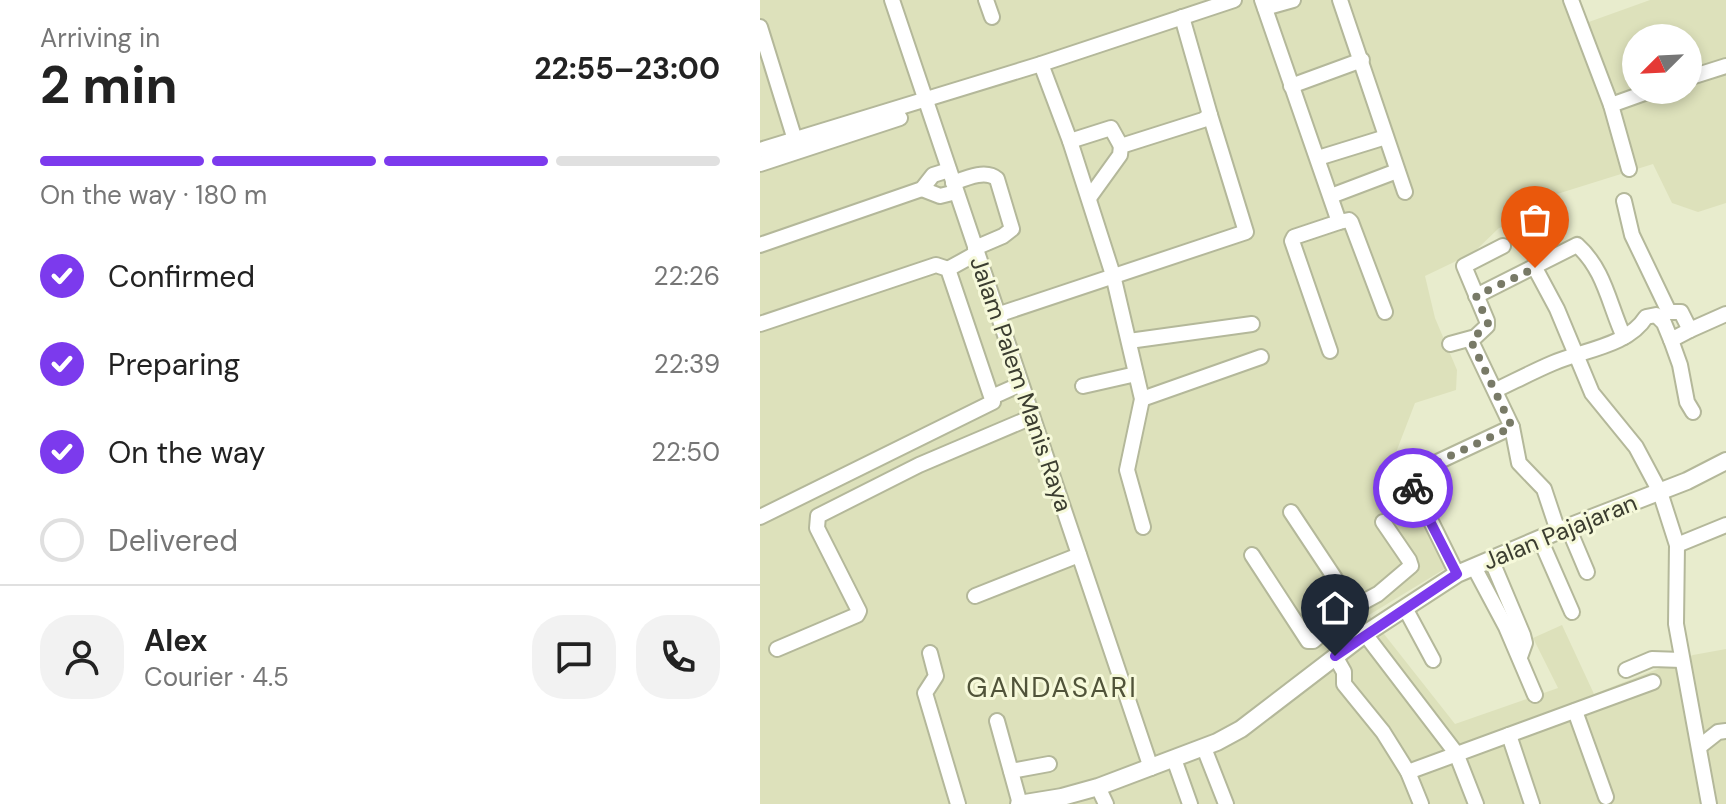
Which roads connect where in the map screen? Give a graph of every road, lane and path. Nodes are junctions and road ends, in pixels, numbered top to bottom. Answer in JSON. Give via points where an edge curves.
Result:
{"nodes":[{"id":1,"x":892,"y":0,"type":"edge"},
{"id":2,"x":986,"y":0,"type":"edge"},
{"id":3,"x":1234,"y":0,"type":"edge"},
{"id":4,"x":1293,"y":0,"type":"edge"},
{"id":5,"x":1340,"y":0,"type":"edge"},
{"id":6,"x":1571,"y":0,"type":"edge"},
{"id":7,"x":1263,"y":4,"type":"edge"},
{"id":8,"x":1196,"y":6,"type":"edge"},
{"id":9,"x":992,"y":17,"type":"dead end"},
{"id":10,"x":1182,"y":17,"type":"junction"},
{"id":11,"x":760,"y":27,"type":"edge"},
{"id":12,"x":1362,"y":60,"type":"junction"},
{"id":13,"x":1041,"y":64,"type":"junction"},
{"id":14,"x":1726,"y":66,"type":"edge"},
{"id":15,"x":1702,"y":74,"type":"edge"},
{"id":16,"x":1291,"y":86,"type":"junction"},
{"id":17,"x":1622,"y":101,"type":"edge"},
{"id":18,"x":927,"y":104,"type":"junction"},
{"id":19,"x":1611,"y":105,"type":"junction"},
{"id":20,"x":1210,"y":115,"type":"junction"},
{"id":21,"x":1386,"y":137,"type":"junction"},
{"id":22,"x":795,"y":140,"type":"junction"},
{"id":23,"x":1070,"y":141,"type":"junction"},
{"id":24,"x":1121,"y":146,"type":"junction"},
{"id":25,"x":760,"y":150,"type":"edge"},
{"id":26,"x":1318,"y":158,"type":"junction"},
{"id":27,"x":760,"y":164,"type":"edge"},
{"id":28,"x":1629,"y":169,"type":"dead end"},
{"id":29,"x":1397,"y":171,"type":"junction"},
{"id":30,"x":953,"y":181,"type":"junction"},
{"id":31,"x":922,"y":189,"type":"junction"},
{"id":32,"x":1405,"y":192,"type":"dead end"},
{"id":33,"x":1331,"y":196,"type":"junction"},
{"id":34,"x":1089,"y":198,"type":"junction"},
{"id":35,"x":1624,"y":201,"type":"dead end"},
{"id":36,"x":1339,"y":222,"type":"junction"},
{"id":37,"x":760,"y":245,"type":"edge"},
{"id":38,"x":1503,"y":246,"type":"dead end"},
{"id":39,"x":976,"y":251,"type":"junction"},
{"id":40,"x":1535,"y":268,"type":"junction"},
{"id":41,"x":948,"y":269,"type":"junction"},
{"id":42,"x":1113,"y":275,"type":"junction"},
{"id":43,"x":1476,"y":296,"type":"junction"},
{"id":44,"x":1385,"y":312,"type":"dead end"},
{"id":45,"x":1726,"y":314,"type":"edge"},
{"id":46,"x":997,"y":315,"type":"junction"},
{"id":47,"x":760,"y":324,"type":"edge"},
{"id":48,"x":1252,"y":324,"type":"dead end"},
{"id":49,"x":1690,"y":330,"type":"junction"},
{"id":50,"x":1624,"y":337,"type":"junction"},
{"id":51,"x":1472,"y":338,"type":"junction"},
{"id":52,"x":1671,"y":340,"type":"junction"},
{"id":53,"x":1129,"y":341,"type":"junction"},
{"id":54,"x":1450,"y":344,"type":"dead end"},
{"id":55,"x":1330,"y":351,"type":"dead end"},
{"id":56,"x":1575,"y":355,"type":"junction"},
{"id":57,"x":1261,"y":357,"type":"dead end"},
{"id":58,"x":1136,"y":374,"type":"junction"},
{"id":59,"x":1021,"y":384,"type":"junction"},
{"id":60,"x":1083,"y":386,"type":"dead end"},
{"id":61,"x":1496,"y":390,"type":"junction"},
{"id":62,"x":992,"y":397,"type":"junction"},
{"id":63,"x":1142,"y":399,"type":"junction"},
{"id":64,"x":1693,"y":412,"type":"dead end"},
{"id":65,"x":1032,"y":417,"type":"junction"},
{"id":66,"x":1512,"y":427,"type":"junction"},
{"id":67,"x":1726,"y":461,"type":"edge"},
{"id":68,"x":1660,"y":492,"type":"junction"},
{"id":69,"x":1291,"y":512,"type":"dead end"},
{"id":70,"x":760,"y":517,"type":"edge"},
{"id":71,"x":1383,"y":522,"type":"dead end"},
{"id":72,"x":1726,"y":525,"type":"edge"},
{"id":73,"x":1143,"y":527,"type":"dead end"},
{"id":74,"x":1563,"y":529,"type":"junction"},
{"id":75,"x":1540,"y":539,"type":"junction"},
{"id":76,"x":1677,"y":545,"type":"junction"},
{"id":77,"x":1079,"y":555,"type":"junction"},
{"id":78,"x":1252,"y":555,"type":"dead end"},
{"id":79,"x":1491,"y":559,"type":"junction"},
{"id":80,"x":1474,"y":567,"type":"junction"},
{"id":81,"x":1587,"y":572,"type":"dead end"},
{"id":82,"x":1457,"y":574,"type":"junction"},
{"id":83,"x":1378,"y":594,"type":"junction"},
{"id":84,"x":975,"y":596,"type":"dead end"},
{"id":85,"x":1354,"y":607,"type":"junction"},
{"id":86,"x":1400,"y":612,"type":"junction"},
{"id":87,"x":1572,"y":612,"type":"dead end"},
{"id":88,"x":1334,"y":624,"type":"junction"},
{"id":89,"x":1365,"y":634,"type":"junction"},
{"id":90,"x":1350,"y":645,"type":"junction"},
{"id":91,"x":777,"y":649,"type":"dead end"},
{"id":92,"x":930,"y":653,"type":"dead end"},
{"id":93,"x":1335,"y":656,"type":"junction"},
{"id":94,"x":1520,"y":657,"type":"junction"},
{"id":95,"x":1433,"y":660,"type":"dead end"},
{"id":96,"x":1682,"y":660,"type":"junction"},
{"id":97,"x":1626,"y":670,"type":"dead end"},
{"id":98,"x":1653,"y":682,"type":"dead end"},
{"id":99,"x":1535,"y":695,"type":"dead end"},
{"id":100,"x":1575,"y":711,"type":"junction"},
{"id":101,"x":997,"y":721,"type":"dead end"},
{"id":102,"x":1726,"y":731,"type":"edge"},
{"id":103,"x":1509,"y":735,"type":"junction"},
{"id":104,"x":1699,"y":747,"type":"junction"},
{"id":105,"x":1204,"y":748,"type":"junction"},
{"id":106,"x":1456,"y":753,"type":"junction"},
{"id":107,"x":1174,"y":759,"type":"junction"},
{"id":108,"x":1049,"y":764,"type":"dead end"},
{"id":109,"x":1151,"y":768,"type":"junction"},
{"id":110,"x":1011,"y":771,"type":"junction"},
{"id":111,"x":1408,"y":772,"type":"junction"},
{"id":112,"x":1098,"y":787,"type":"junction"},
{"id":113,"x":1606,"y":797,"type":"dead end"},
{"id":114,"x":1045,"y":802,"type":"edge"},
{"id":115,"x":958,"y":804,"type":"edge"},
{"id":116,"x":1019,"y":804,"type":"edge"},
{"id":117,"x":1106,"y":804,"type":"edge"},
{"id":118,"x":1190,"y":804,"type":"edge"},
{"id":119,"x":1226,"y":804,"type":"edge"},
{"id":120,"x":1421,"y":804,"type":"edge"},
{"id":121,"x":1476,"y":804,"type":"edge"},
{"id":122,"x":1532,"y":804,"type":"edge"},
{"id":123,"x":1709,"y":804,"type":"edge"}],
"edges":[{"from":1,"to":18,"type":"street","name":"Jalam Palem Manis Raya"},
{"from":2,"to":9,"type":"street"},
{"from":3,"to":8,"type":"street"},
{"from":4,"to":7,"type":"street"},
{"from":5,"to":12,"type":"street"},
{"from":6,"to":19,"type":"street"},
{"from":7,"to":16,"type":"street"},
{"from":8,"to":10,"type":"street"},
{"from":10,"to":13,"type":"street"},
{"from":10,"to":20,"type":"street"},
{"from":11,"to":22,"type":"street"},
{"from":12,"to":16,"type":"street"},
{"from":12,"to":21,"type":"street"},
{"from":13,"to":18,"type":"street"},
{"from":13,"to":23,"type":"street"},
{"from":14,"to":15,"type":"street"},
{"from":16,"to":26,"type":"street"},
{"from":17,"to":19,"type":"street"},
{"from":18,"to":22,"type":"street"},
{"from":18,"to":27,"type":"street"},
{"from":18,"to":30,"type":"street","name":"Jalam Palem Manis Raya"},
{"from":19,"to":28,"type":"street"},
{"from":20,"to":24,"type":"street"},
{"from":20,"to":42,"type":"street","via":[[1246,232]]},
{"from":21,"to":26,"type":"street"},
{"from":21,"to":29,"type":"street"},
{"from":22,"to":25,"type":"street"},
{"from":23,"to":24,"type":"street","via":[[1111,128]]},
{"from":23,"to":34,"type":"street"},
{"from":24,"to":34,"type":"street"},
{"from":26,"to":33,"type":"street"},
{"from":29,"to":32,"type":"street"},
{"from":29,"to":33,"type":"street"},
{"from":30,"to":31,"type":"street","via":[[933,175]]},
{"from":30,"to":31,"type":"street","via":[[940,196]]},
{"from":30,"to":39,"type":"street","name":"Jalam Palem Manis Raya"},
{"from":30,"to":39,"type":"street","via":[[992,175],[1013,225],[1010,232]]},
{"from":31,"to":37,"type":"street"},
{"from":33,"to":36,"type":"street"},
{"from":34,"to":42,"type":"street"},
{"from":35,"to":49,"type":"street","via":[[1632,235],[1669,312],[1681,312]]},
{"from":36,"to":44,"type":"street","via":[[1351,222]]},
{"from":36,"to":55,"type":"street","via":[[1292,241]]},
{"from":38,"to":43,"type":"street","via":[[1464,265]]},
{"from":39,"to":41,"type":"street"},
{"from":39,"to":46,"type":"street","name":"Jalam Palem Manis Raya"},
{"from":40,"to":43,"type":"street"},
{"from":40,"to":50,"type":"street","via":[[1579,246],[1607,289]]},
{"from":40,"to":56,"type":"street"},
{"from":41,"to":47,"type":"street","via":[[936,265]]},
{"from":41,"to":62,"type":"street"},
{"from":42,"to":46,"type":"street"},
{"from":42,"to":53,"type":"street"},
{"from":43,"to":51,"type":"street","via":[[1488,323]]},
{"from":45,"to":49,"type":"street"},
{"from":46,"to":59,"type":"street","name":"Jalam Palem Manis Raya"},
{"from":48,"to":53,"type":"street"},
{"from":49,"to":52,"type":"street"},
{"from":50,"to":52,"type":"street","via":[[1646,317],[1656,315]]},
{"from":50,"to":56,"type":"street"},
{"from":51,"to":54,"type":"street"},
{"from":51,"to":61,"type":"street"},
{"from":52,"to":64,"type":"street"},
{"from":53,"to":58,"type":"street"},
{"from":56,"to":61,"type":"street"},
{"from":56,"to":68,"type":"street","via":[[1592,393],[1627,434]]},
{"from":57,"to":63,"type":"street"},
{"from":58,"to":60,"type":"street"},
{"from":58,"to":63,"type":"street"},
{"from":59,"to":62,"type":"street"},
{"from":59,"to":65,"type":"street","name":"Jalam Palem Manis Raya"},
{"from":61,"to":66,"type":"street"},
{"from":62,"to":70,"type":"street","via":[[989,405]]},
{"from":63,"to":73,"type":"street","via":[[1127,470]]},
{"from":65,"to":77,"type":"street","name":"Jalam Palem Manis Raya"},
{"from":65,"to":91,"type":"street","via":[[818,516],[817,528],[859,611]]},
{"from":66,"to":74,"type":"street","via":[[1519,463],[1544,489]]},
{"from":66,"to":82,"type":"street","via":[[1410,479]]},
{"from":67,"to":68,"type":"main road","name":"Jalan Pajajaran"},
{"from":68,"to":74,"type":"main road","name":"Jalan Pajajaran"},
{"from":68,"to":76,"type":"street"},
{"from":69,"to":85,"type":"street"},
{"from":71,"to":83,"type":"street","via":[[1411,566]]},
{"from":72,"to":76,"type":"street"},
{"from":74,"to":75,"type":"main road","name":"Jalan Pajajaran"},
{"from":74,"to":81,"type":"street"},
{"from":75,"to":79,"type":"main road","name":"Jalan Pajajaran"},
{"from":75,"to":87,"type":"street"},
{"from":76,"to":96,"type":"street","via":[[1676,624]]},
{"from":77,"to":84,"type":"street"},
{"from":77,"to":109,"type":"street","name":"Jalam Palem Manis Raya"},
{"from":78,"to":88,"type":"street","via":[[1308,641]]},
{"from":79,"to":80,"type":"main road","name":"Jalan Pajajaran"},
{"from":79,"to":94,"type":"street","via":[[1523,635]]},
{"from":80,"to":82,"type":"main road","name":"Jalan Pajajaran"},
{"from":80,"to":94,"type":"street"},
{"from":82,"to":86,"type":"main road","name":"Jalan Pajajaran"},
{"from":83,"to":85,"type":"street"},
{"from":83,"to":86,"type":"street"},
{"from":85,"to":88,"type":"street"},
{"from":86,"to":89,"type":"main road","name":"Jalan Pajajaran"},
{"from":86,"to":95,"type":"street"},
{"from":88,"to":90,"type":"street"},
{"from":89,"to":90,"type":"main road","name":"Jalan Pajajaran"},
{"from":89,"to":106,"type":"street"},
{"from":90,"to":93,"type":"main road","name":"Jalan Pajajaran"},
{"from":92,"to":115,"type":"street","via":[[936,676],[925,693]]},
{"from":93,"to":105,"type":"main road","name":"Jalan Pajajaran","via":[[1241,729]]},
{"from":93,"to":111,"type":"street","via":[[1347,688],[1371,714]]},
{"from":94,"to":99,"type":"street"},
{"from":96,"to":97,"type":"street","via":[[1652,659]]},
{"from":96,"to":104,"type":"street"},
{"from":98,"to":100,"type":"street"},
{"from":100,"to":103,"type":"street"},
{"from":100,"to":113,"type":"street"},
{"from":101,"to":110,"type":"street"},
{"from":102,"to":104,"type":"street"},
{"from":103,"to":106,"type":"street"},
{"from":103,"to":122,"type":"street"},
{"from":104,"to":123,"type":"street"},
{"from":105,"to":107,"type":"main road","name":"Jalan Pajajaran"},
{"from":105,"to":119,"type":"street"},
{"from":106,"to":111,"type":"street"},
{"from":106,"to":121,"type":"street"},
{"from":107,"to":109,"type":"main road","name":"Jalan Pajajaran"},
{"from":107,"to":118,"type":"street"},
{"from":108,"to":110,"type":"street"},
{"from":109,"to":112,"type":"main road","name":"Jalan Pajajaran"},
{"from":110,"to":116,"type":"street"},
{"from":111,"to":120,"type":"street"},
{"from":112,"to":114,"type":"main road","name":"Jalan Pajajaran"},
{"from":112,"to":117,"type":"street"},
{"from":114,"to":116,"type":"main road","name":"Jalan Pajajaran"}]}
